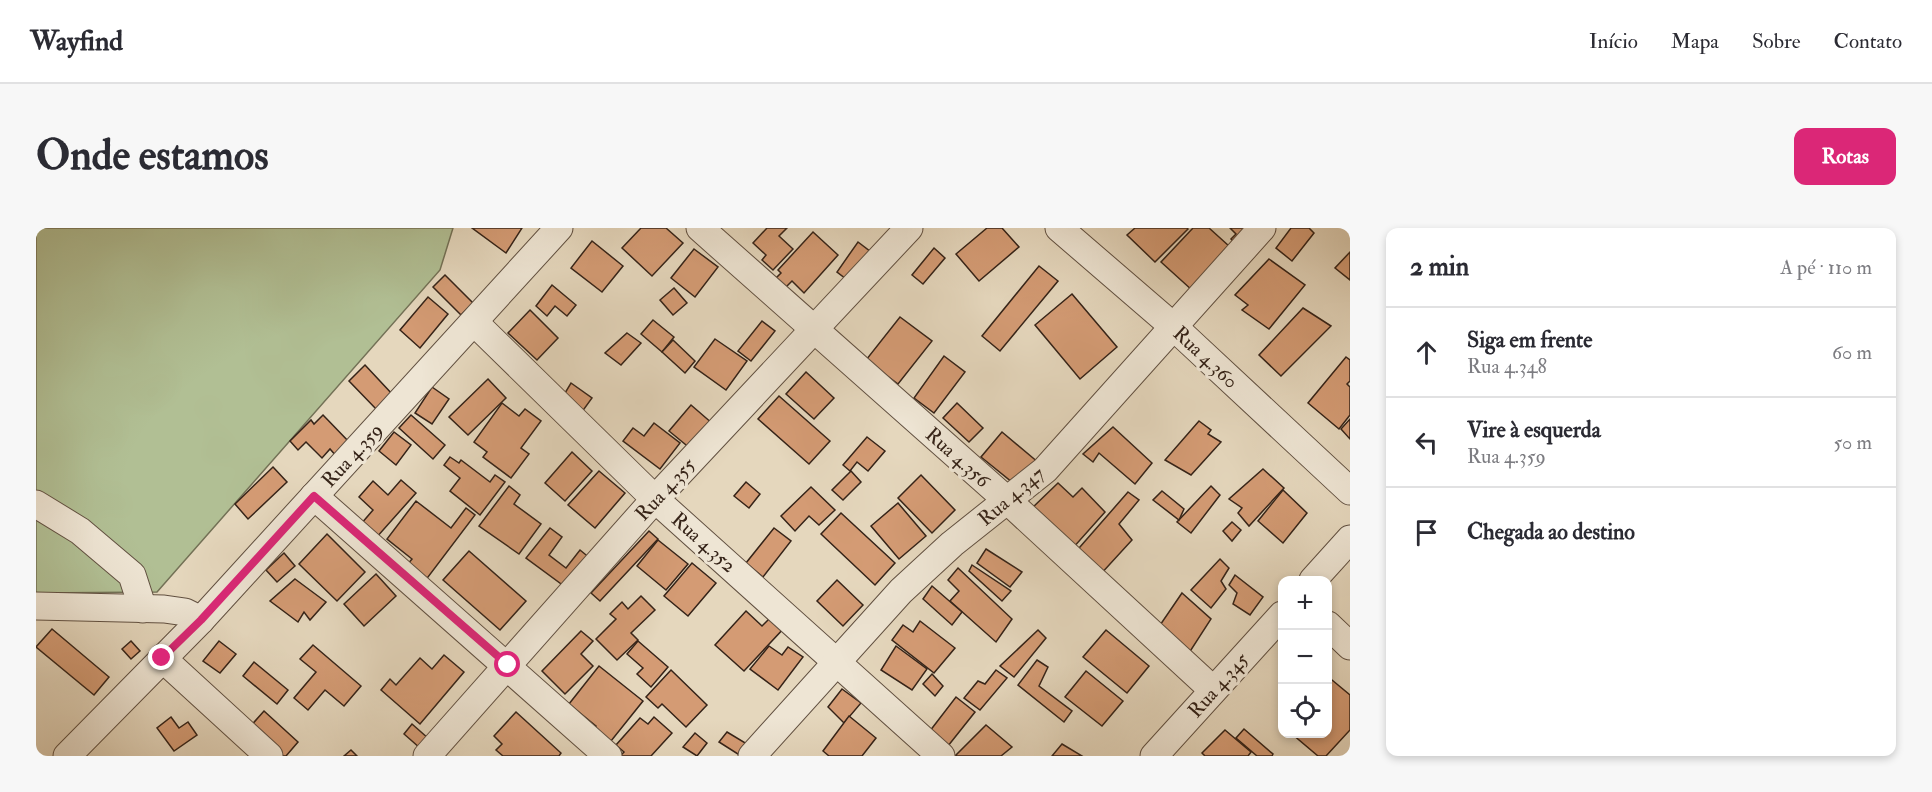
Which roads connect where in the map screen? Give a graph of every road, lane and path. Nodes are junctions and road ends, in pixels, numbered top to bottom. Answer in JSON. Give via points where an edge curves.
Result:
{"nodes":[{"id":1,"x":559,"y":228,"type":"edge"},
{"id":2,"x":700,"y":228,"type":"edge"},
{"id":3,"x":909,"y":228,"type":"edge"},
{"id":4,"x":1059,"y":228,"type":"edge"},
{"id":5,"x":1262,"y":228,"type":"edge"},
{"id":6,"x":474,"y":322,"type":"junction"},
{"id":7,"x":1175,"y":328,"type":"junction"},
{"id":8,"x":814,"y":329,"type":"junction"},
{"id":9,"x":1350,"y":491,"type":"edge"},
{"id":10,"x":314,"y":496,"type":"junction"},
{"id":11,"x":655,"y":499,"type":"junction"},
{"id":12,"x":1008,"y":501,"type":"junction"},
{"id":13,"x":36,"y":504,"type":"edge"},
{"id":14,"x":1350,"y":539,"type":"edge"},
{"id":15,"x":1317,"y":576,"type":"edge"},
{"id":16,"x":36,"y":606,"type":"edge"},
{"id":17,"x":143,"y":609,"type":"junction"},
{"id":18,"x":1278,"y":619,"type":"edge"},
{"id":19,"x":201,"y":620,"type":"junction"},
{"id":20,"x":1332,"y":629,"type":"edge"},
{"id":21,"x":1350,"y":646,"type":"edge"},
{"id":22,"x":162,"y":658,"type":"junction"},
{"id":23,"x":837,"y":661,"type":"junction"},
{"id":24,"x":508,"y":665,"type":"junction"},
{"id":25,"x":1213,"y":690,"type":"junction"},
{"id":26,"x":68,"y":756,"type":"edge"},
{"id":27,"x":269,"y":756,"type":"edge"},
{"id":28,"x":427,"y":756,"type":"edge"},
{"id":29,"x":608,"y":756,"type":"edge"},
{"id":30,"x":752,"y":756,"type":"edge"},
{"id":31,"x":941,"y":756,"type":"edge"},
{"id":32,"x":1154,"y":756,"type":"edge"}],
"edges":[{"from":1,"to":6,"type":"street","name":"Rua 4.359"},
{"from":2,"to":8,"type":"street","name":"Rua 4.356"},
{"from":3,"to":8,"type":"street","name":"Rua 4.355"},
{"from":4,"to":7,"type":"street","name":"Rua 4.360"},
{"from":5,"to":7,"type":"street","name":"Rua 4.347"},
{"from":6,"to":10,"type":"street","name":"Rua 4.359"},
{"from":6,"to":11,"type":"street","name":"Rua 4.352"},
{"from":7,"to":9,"type":"street","name":"Rua 4.360"},
{"from":7,"to":12,"type":"street","name":"Rua 4.347","via":[[1045,470]]},
{"from":8,"to":11,"type":"street","name":"Rua 4.355"},
{"from":8,"to":12,"type":"street","name":"Rua 4.356"},
{"from":10,"to":19,"type":"street","name":"Rua 4.359"},
{"from":10,"to":24,"type":"street"},
{"from":11,"to":23,"type":"street","name":"Rua 4.352"},
{"from":11,"to":24,"type":"street","name":"Rua 4.355"},
{"from":12,"to":23,"type":"street","name":"Rua 4.347","via":[[952,544]]},
{"from":12,"to":25,"type":"street","name":"Rua 4.356"},
{"from":13,"to":17,"type":"street","via":[[80,531],[132,575]]},
{"from":14,"to":15,"type":"street"},
{"from":16,"to":17,"type":"street"},
{"from":17,"to":19,"type":"street","via":[[184,612]]},
{"from":18,"to":25,"type":"street","name":"Rua 4.345"},
{"from":19,"to":22,"type":"street","name":"Rua 4.359"},
{"from":20,"to":21,"type":"street"},
{"from":22,"to":26,"type":"street","name":"Rua 4.359"},
{"from":22,"to":27,"type":"street"},
{"from":23,"to":30,"type":"street","name":"Rua 4.347"},
{"from":23,"to":31,"type":"street","name":"Rua 4.352"},
{"from":24,"to":28,"type":"street","name":"Rua 4.355"},
{"from":24,"to":29,"type":"street"},
{"from":25,"to":32,"type":"street","name":"Rua 4.345"}]}
